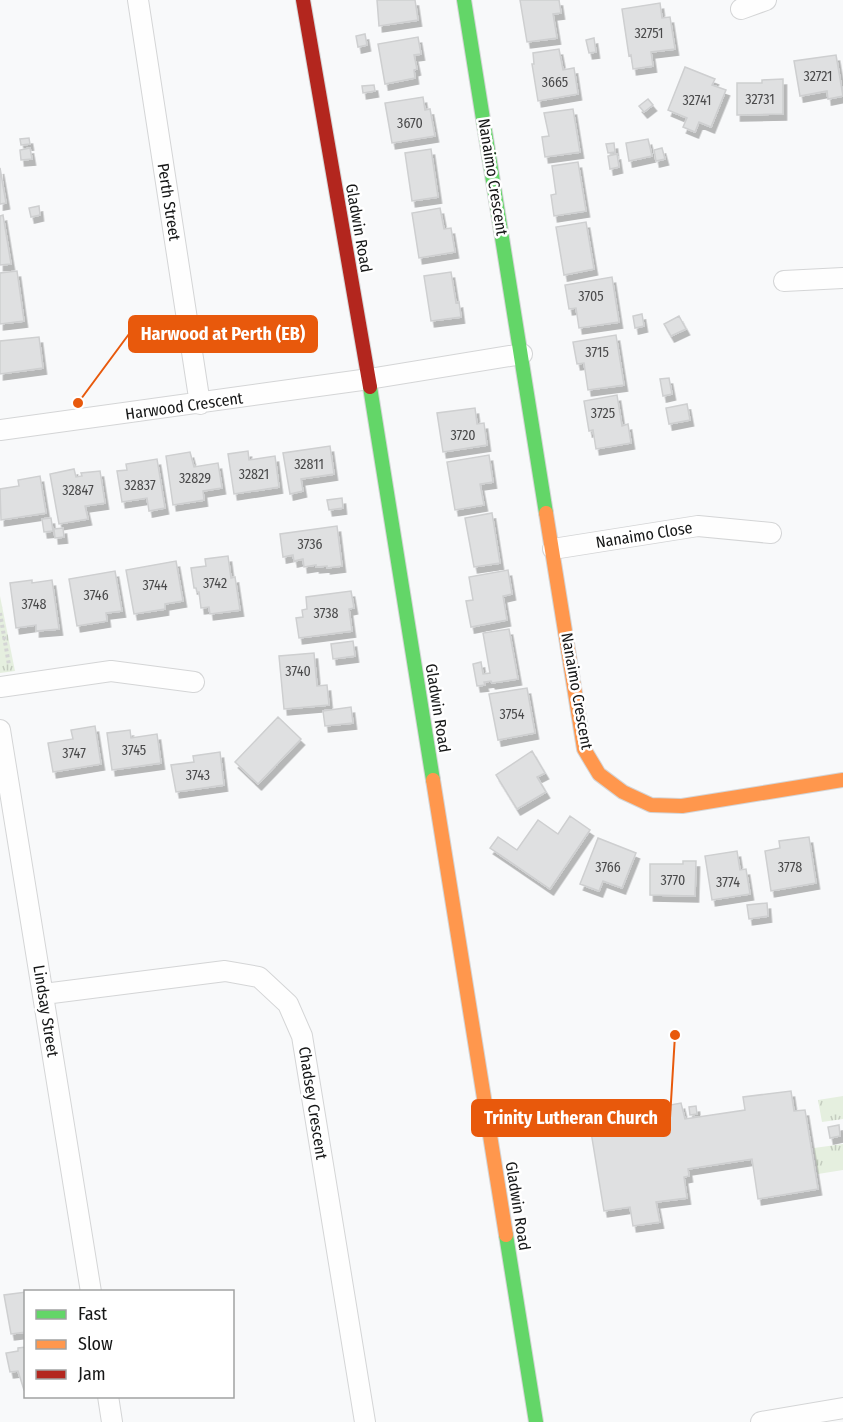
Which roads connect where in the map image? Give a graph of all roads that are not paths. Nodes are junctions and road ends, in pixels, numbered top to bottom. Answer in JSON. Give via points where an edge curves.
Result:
{"nodes":[{"id":1,"x":138,"y":0,"type":"edge"},
{"id":2,"x":303,"y":0,"type":"edge"},
{"id":3,"x":464,"y":0,"type":"edge"},
{"id":4,"x":766,"y":0,"type":"edge"},
{"id":5,"x":741,"y":9,"type":"dead end"},
{"id":6,"x":843,"y":278,"type":"edge"},
{"id":7,"x":784,"y":281,"type":"dead end"},
{"id":8,"x":522,"y":354,"type":"junction"},
{"id":9,"x":369,"y":379,"type":"junction"},
{"id":10,"x":200,"y":404,"type":"junction"},
{"id":11,"x":0,"y":430,"type":"edge"},
{"id":12,"x":771,"y":534,"type":"dead end"},
{"id":13,"x":553,"y":549,"type":"junction"},
{"id":14,"x":194,"y":682,"type":"dead end"},
{"id":15,"x":6,"y":686,"type":"edge"},
{"id":16,"x":0,"y":730,"type":"edge"},
{"id":17,"x":843,"y":780,"type":"edge"},
{"id":18,"x":44,"y":993,"type":"junction"},
{"id":19,"x":91,"y":1290,"type":"edge"},
{"id":20,"x":108,"y":1398,"type":"edge"},
{"id":21,"x":843,"y":1408,"type":"edge"},
{"id":22,"x":112,"y":1422,"type":"edge"},
{"id":23,"x":365,"y":1422,"type":"edge"},
{"id":24,"x":536,"y":1422,"type":"edge"},
{"id":25,"x":761,"y":1422,"type":"edge"}],
"edges":[{"from":1,"to":10,"type":"street","name":"Perth Street"},
{"from":2,"to":9,"type":"main road","name":"Gladwin Road"},
{"from":3,"to":8,"type":"main road","name":"Nanaimo Crescent"},
{"from":4,"to":5,"type":"street"},
{"from":6,"to":7,"type":"street"},
{"from":8,"to":9,"type":"street"},
{"from":8,"to":13,"type":"main road","name":"Nanaimo Crescent"},
{"from":9,"to":10,"type":"street","name":"Harwood Crescent"},
{"from":9,"to":24,"type":"main road","name":"Gladwin Road"},
{"from":10,"to":11,"type":"street","name":"Harwood Crescent"},
{"from":12,"to":13,"type":"street","name":"Nanaimo Close","via":[[698,526]]},
{"from":13,"to":17,"type":"main road","name":"Nanaimo Crescent","via":[[584,749],[599,774],[623,792],[651,805],[672,806]]},
{"from":14,"to":15,"type":"street","via":[[111,671]]},
{"from":16,"to":18,"type":"street","name":"Lindsay Street"},
{"from":18,"to":19,"type":"street","name":"Lindsay Street"},
{"from":18,"to":23,"type":"street","name":"Chadsey Crescent","via":[[225,971],[259,977],[288,1004],[302,1036]]},
{"from":20,"to":22,"type":"street"},
{"from":21,"to":25,"type":"street"}]}
